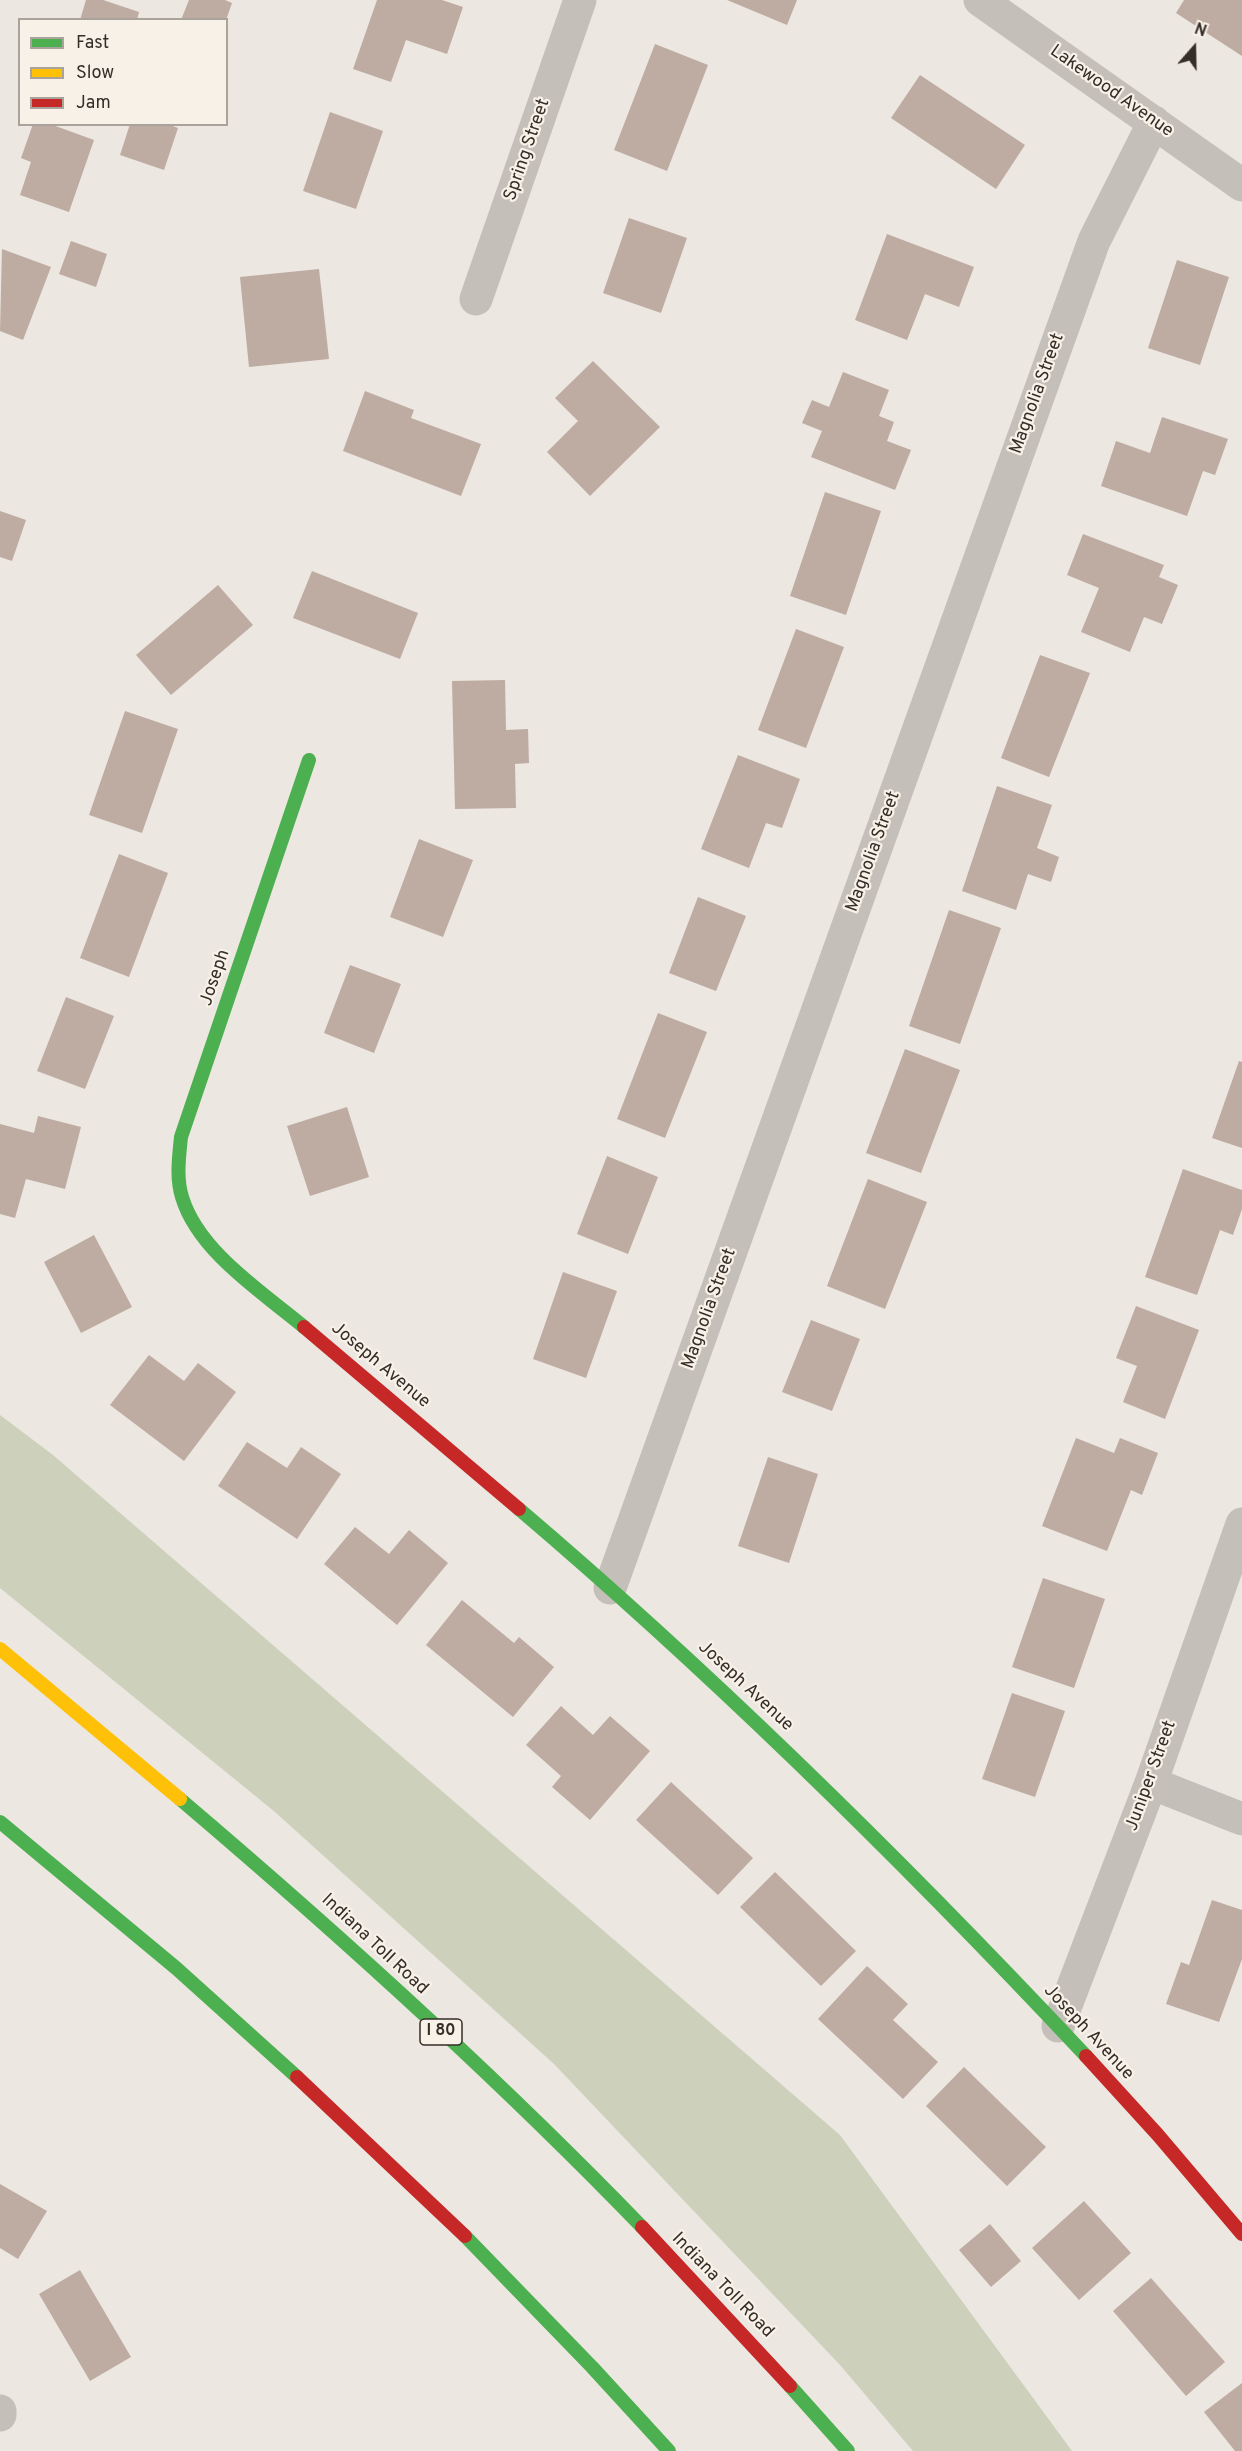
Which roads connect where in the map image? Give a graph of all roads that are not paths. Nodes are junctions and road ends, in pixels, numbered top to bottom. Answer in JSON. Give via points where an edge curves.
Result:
{"nodes":[{"id":1,"x":580,"y":0,"type":"edge"},
{"id":2,"x":980,"y":0,"type":"edge"},
{"id":3,"x":1154,"y":122,"type":"junction"},
{"id":4,"x":1242,"y":185,"type":"edge"},
{"id":5,"x":476,"y":300,"type":"dead end"},
{"id":6,"x":309,"y":760,"type":"dead end"},
{"id":7,"x":184,"y":1210,"type":"joint"},
{"id":8,"x":1242,"y":1524,"type":"edge"},
{"id":9,"x":610,"y":1588,"type":"junction"},
{"id":10,"x":0,"y":1649,"type":"edge"},
{"id":11,"x":1151,"y":1783,"type":"junction"},
{"id":12,"x":1242,"y":1819,"type":"edge"},
{"id":13,"x":0,"y":1822,"type":"edge"},
{"id":14,"x":1058,"y":2026,"type":"junction"},
{"id":15,"x":1242,"y":2234,"type":"edge"},
{"id":16,"x":669,"y":2451,"type":"edge"},
{"id":17,"x":848,"y":2451,"type":"edge"}],
"edges":[{"from":1,"to":5,"type":"street","name":"Spring Street"},
{"from":2,"to":3,"type":"street","name":"Lakewood Avenue"},
{"from":3,"to":4,"type":"street","name":"Lakewood Avenue"},
{"from":3,"to":9,"type":"street","name":"Magnolia Street","via":[[1094,241]]},
{"from":6,"to":7,"type":"main road","name":"Joseph","via":[[181,1137],[176,1172]]},
{"from":7,"to":9,"type":"main road","name":"Joseph Avenue","via":[[210,1247]]},
{"from":8,"to":11,"type":"street","name":"Juniper Street"},
{"from":9,"to":14,"type":"main road","name":"Joseph Avenue","via":[[778,1742]]},
{"from":10,"to":17,"type":"main road","name":"Indiana Toll Road","number":"I 80","via":[[166,1784],[307,1908],[546,2131],[739,2328]]},
{"from":11,"to":12,"type":"street"},
{"from":11,"to":14,"type":"street","name":"Juniper Street"},
{"from":13,"to":16,"type":"main road","via":[[92,1896],[277,2059],[480,2250]]},
{"from":14,"to":15,"type":"main road","name":"Joseph Avenue","via":[[1206,2188]]}]}
